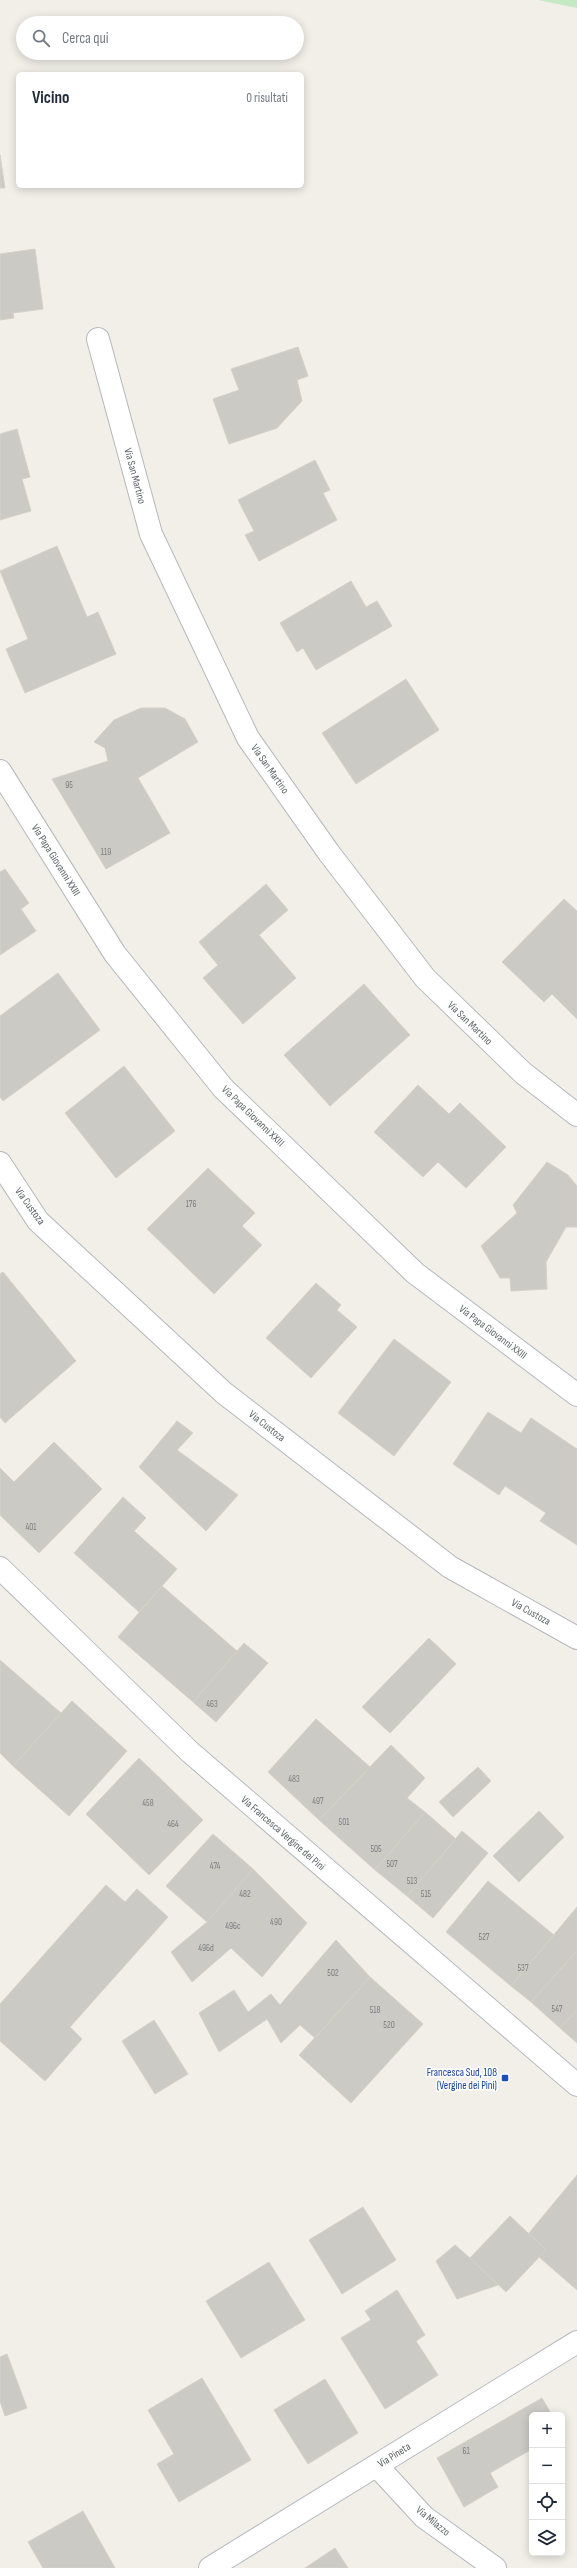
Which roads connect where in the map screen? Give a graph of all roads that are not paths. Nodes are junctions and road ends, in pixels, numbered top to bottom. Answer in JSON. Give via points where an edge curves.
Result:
{"nodes":[{"id":1,"x":98,"y":340,"type":"dead end"},
{"id":2,"x":0,"y":771,"type":"edge"},
{"id":3,"x":577,"y":1115,"type":"edge"},
{"id":4,"x":0,"y":1163,"type":"edge"},
{"id":5,"x":577,"y":1395,"type":"edge"},
{"id":6,"x":0,"y":1568,"type":"edge"},
{"id":7,"x":577,"y":1638,"type":"edge"},
{"id":8,"x":577,"y":2085,"type":"edge"},
{"id":9,"x":577,"y":2342,"type":"edge"},
{"id":10,"x":377,"y":2466,"type":"junction"},
{"id":11,"x":210,"y":2568,"type":"edge"},
{"id":12,"x":496,"y":2568,"type":"edge"}],
"edges":[{"from":1,"to":3,"type":"street","name":"Via San Martino","via":[[151,534],[248,738],[329,853],[425,978],[523,1073]]},
{"from":2,"to":5,"type":"street","name":"Via Papa Giovanni XXIII","via":[[115,954],[224,1088],[416,1273]]},
{"from":4,"to":7,"type":"street","name":"Via Custoza","via":[[38,1221],[224,1393],[450,1567]]},
{"from":6,"to":8,"type":"street","name":"Via Francesca Vergine dei Pini","via":[[190,1752]]},
{"from":9,"to":10,"type":"street","name":"Via Pineta"},
{"from":10,"to":11,"type":"street","name":"Via Pineta"},
{"from":10,"to":12,"type":"street","name":"Via Milazzo","via":[[424,2516]]}]}
